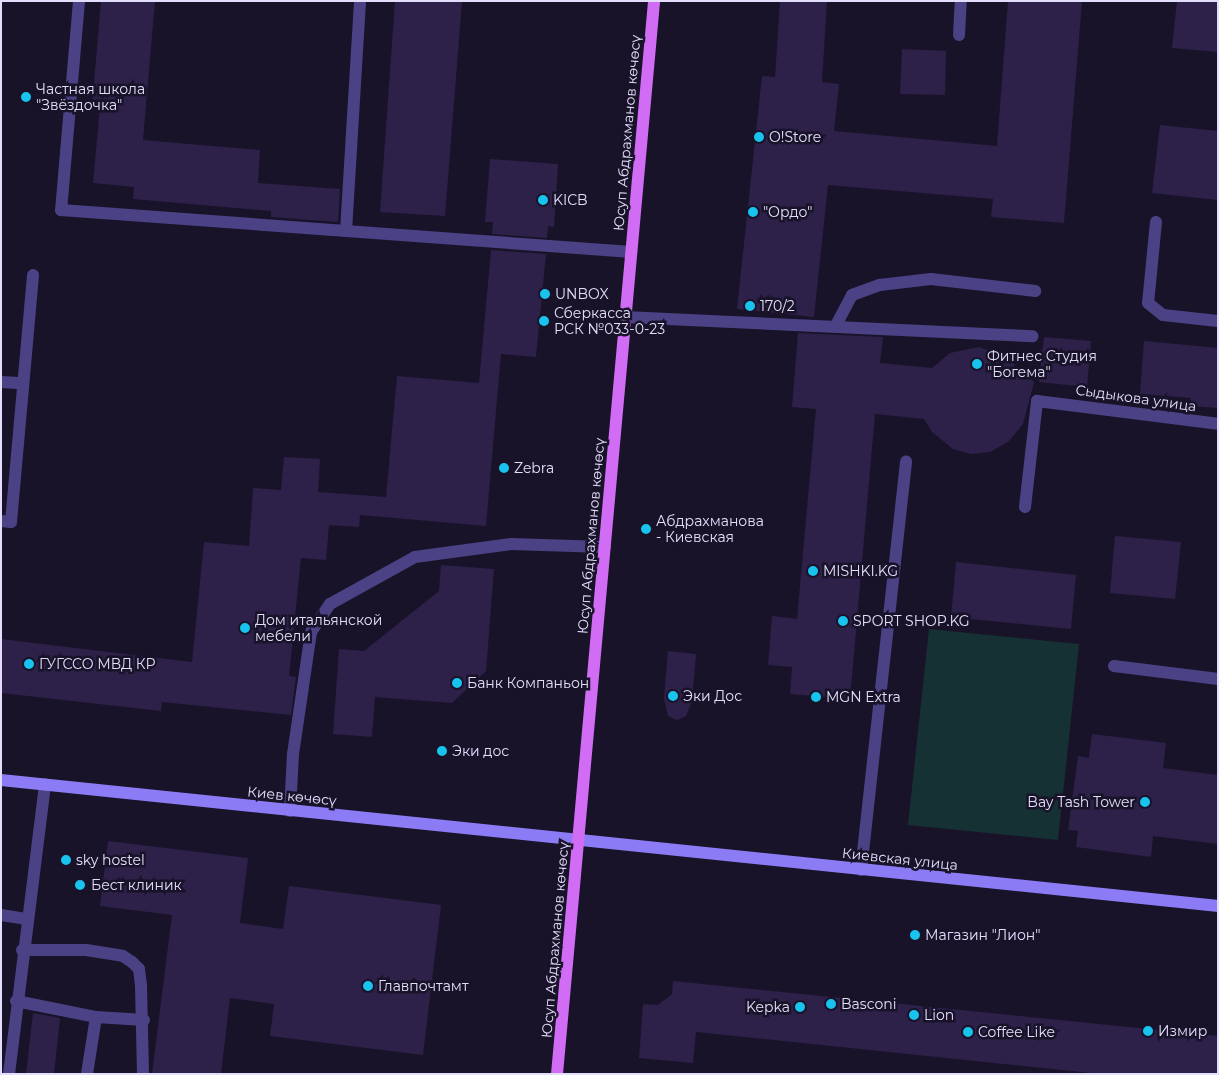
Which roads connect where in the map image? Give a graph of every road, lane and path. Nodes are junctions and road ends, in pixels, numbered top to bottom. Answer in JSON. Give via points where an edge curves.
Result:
{"nodes":[{"id":1,"x":79,"y":1,"type":"edge"},
{"id":2,"x":360,"y":1,"type":"edge"},
{"id":3,"x":654,"y":1,"type":"edge"},
{"id":4,"x":961,"y":1,"type":"edge"},
{"id":5,"x":958,"y":35,"type":"dead end"},
{"id":6,"x":1156,"y":222,"type":"dead end"},
{"id":7,"x":346,"y":231,"type":"junction"},
{"id":8,"x":632,"y":252,"type":"junction"},
{"id":9,"x":33,"y":275,"type":"dead end"},
{"id":10,"x":1034,"y":291,"type":"dead end"},
{"id":11,"x":626,"y":317,"type":"junction"},
{"id":12,"x":1218,"y":321,"type":"edge"},
{"id":13,"x":835,"y":327,"type":"junction"},
{"id":14,"x":1033,"y":336,"type":"dead end"},
{"id":15,"x":1,"y":382,"type":"edge"},
{"id":16,"x":23,"y":384,"type":"junction"},
{"id":17,"x":1218,"y":424,"type":"edge"},
{"id":18,"x":906,"y":461,"type":"dead end"},
{"id":19,"x":1025,"y":507,"type":"dead end"},
{"id":20,"x":1,"y":521,"type":"edge"},
{"id":21,"x":605,"y":547,"type":"junction"},
{"id":22,"x":1114,"y":666,"type":"dead end"},
{"id":23,"x":1218,"y":679,"type":"edge"},
{"id":24,"x":1,"y":780,"type":"edge"},
{"id":25,"x":45,"y":784,"type":"junction"},
{"id":26,"x":290,"y":811,"type":"junction"},
{"id":27,"x":578,"y":842,"type":"junction"},
{"id":28,"x":861,"y":870,"type":"junction"},
{"id":29,"x":1218,"y":906,"type":"edge"},
{"id":30,"x":1,"y":915,"type":"edge"},
{"id":31,"x":26,"y":919,"type":"junction"},
{"id":32,"x":22,"y":950,"type":"junction"},
{"id":33,"x":16,"y":1001,"type":"junction"},
{"id":34,"x":96,"y":1017,"type":"junction"},
{"id":35,"x":144,"y":1020,"type":"junction"},
{"id":36,"x":9,"y":1074,"type":"edge"},
{"id":37,"x":87,"y":1074,"type":"edge"},
{"id":38,"x":143,"y":1074,"type":"edge"},
{"id":39,"x":557,"y":1074,"type":"edge"}],
"edges":[{"from":1,"to":7,"type":"lane","via":[[61,210]]},
{"from":2,"to":7,"type":"lane"},
{"from":3,"to":8,"type":"main road","name":"Юсуп Абдрахманов көчөсү"},
{"from":4,"to":5,"type":"lane"},
{"from":6,"to":12,"type":"lane","via":[[1148,303],[1163,315]]},
{"from":7,"to":8,"type":"lane"},
{"from":8,"to":11,"type":"main road","name":"Юсуп Абдрахманов көчөсү"},
{"from":9,"to":16,"type":"lane"},
{"from":10,"to":13,"type":"lane","via":[[931,279],[880,285],[852,295]]},
{"from":11,"to":13,"type":"lane"},
{"from":11,"to":21,"type":"main road","name":"Юсуп Абдрахманов көчөсү"},
{"from":13,"to":14,"type":"lane"},
{"from":15,"to":16,"type":"lane"},
{"from":16,"to":20,"type":"lane","via":[[12,522]]},
{"from":17,"to":19,"type":"lane","name":"Сыдыкова улица","via":[[1038,400]]},
{"from":18,"to":28,"type":"lane"},
{"from":21,"to":26,"type":"lane","via":[[511,544],[415,557],[330,604],[312,632],[293,754]]},
{"from":21,"to":27,"type":"main road","name":"Юсуп Абдрахманов көчөсү"},
{"from":22,"to":23,"type":"lane"},
{"from":24,"to":25,"type":"main road","name":"Киев көчөсү"},
{"from":25,"to":26,"type":"main road","name":"Киев көчөсү"},
{"from":25,"to":31,"type":"lane"},
{"from":26,"to":27,"type":"main road","name":"Киев көчөсү"},
{"from":27,"to":28,"type":"main road","name":"Киевская улица"},
{"from":27,"to":39,"type":"main road","name":"Юсуп Абдрахманов көчөсү"},
{"from":28,"to":29,"type":"main road","name":"Киевская улица"},
{"from":30,"to":31,"type":"lane"},
{"from":31,"to":32,"type":"lane"},
{"from":32,"to":33,"type":"lane"},
{"from":32,"to":35,"type":"lane","via":[[86,950],[123,956],[139,970]]},
{"from":33,"to":34,"type":"lane"},
{"from":33,"to":36,"type":"lane"},
{"from":34,"to":35,"type":"lane"},
{"from":34,"to":37,"type":"lane"},
{"from":35,"to":38,"type":"lane"}]}
